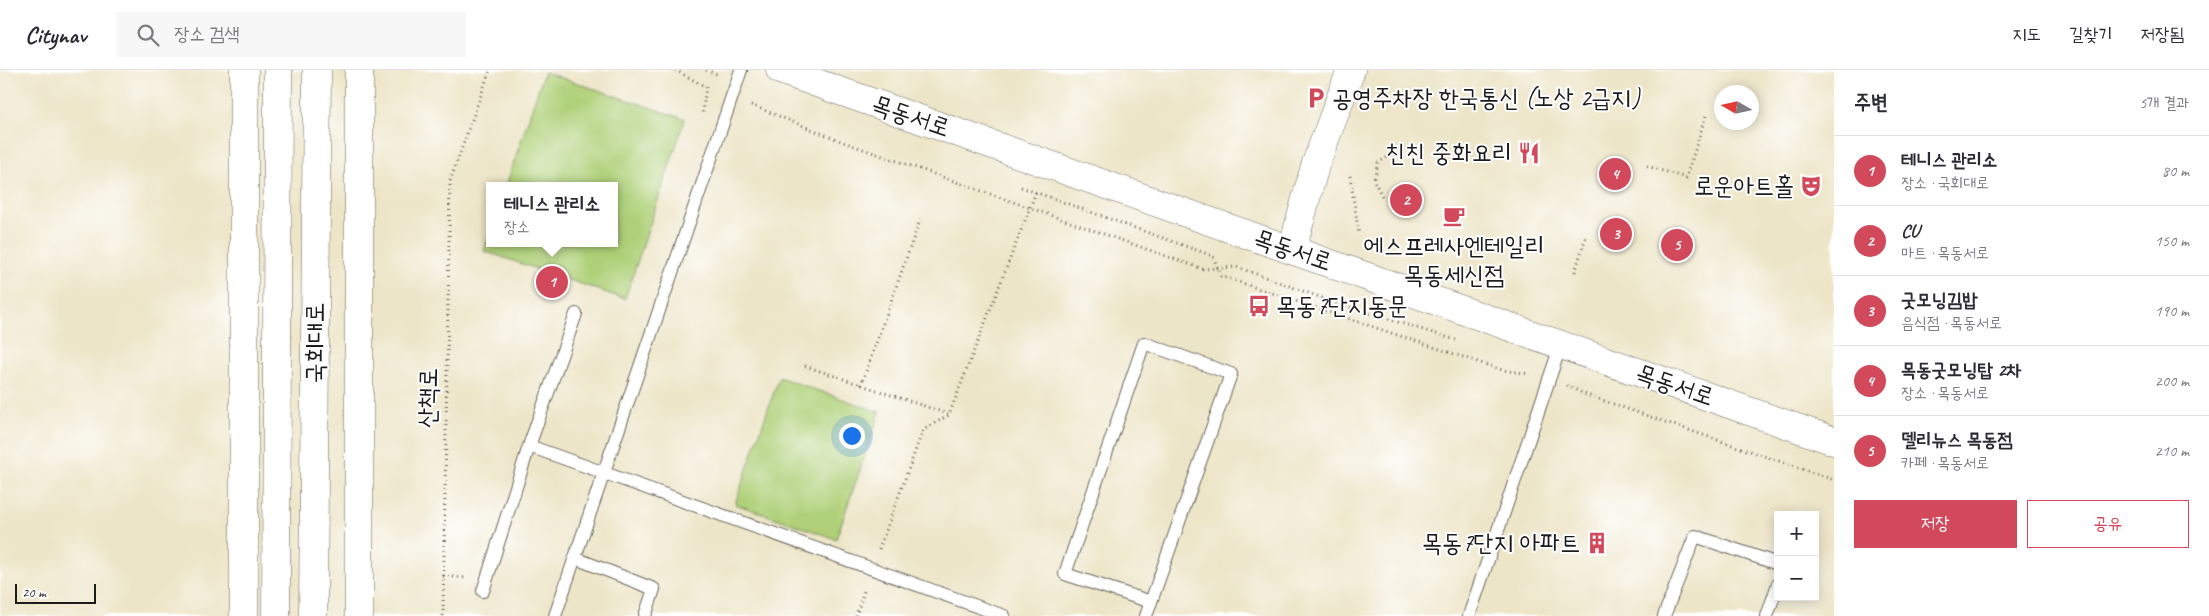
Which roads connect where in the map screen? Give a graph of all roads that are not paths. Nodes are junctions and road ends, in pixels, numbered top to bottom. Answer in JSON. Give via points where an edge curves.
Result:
{"nodes":[{"id":1,"x":244,"y":70,"type":"edge"},
{"id":2,"x":278,"y":70,"type":"edge"},
{"id":3,"x":317,"y":70,"type":"edge"},
{"id":4,"x":359,"y":70,"type":"edge"},
{"id":5,"x":780,"y":70,"type":"edge"},
{"id":6,"x":1351,"y":70,"type":"edge"},
{"id":7,"x":739,"y":76,"type":"edge"},
{"id":8,"x":1292,"y":250,"type":"junction"},
{"id":9,"x":576,"y":314,"type":"dead end"},
{"id":10,"x":1561,"y":344,"type":"junction"},
{"id":11,"x":1834,"y":440,"type":"edge"},
{"id":12,"x":529,"y":446,"type":"junction"},
{"id":13,"x":604,"y":473,"type":"junction"},
{"id":14,"x":575,"y":558,"type":"junction"},
{"id":15,"x":1774,"y":563,"type":"edge"},
{"id":16,"x":483,"y":590,"type":"dead end"},
{"id":17,"x":1774,"y":596,"type":"edge"},
{"id":18,"x":1151,"y":602,"type":"junction"},
{"id":19,"x":244,"y":616,"type":"edge"},
{"id":20,"x":276,"y":616,"type":"edge"},
{"id":21,"x":313,"y":616,"type":"edge"},
{"id":22,"x":359,"y":616,"type":"edge"},
{"id":23,"x":555,"y":616,"type":"edge"},
{"id":24,"x":645,"y":616,"type":"edge"},
{"id":25,"x":1004,"y":616,"type":"edge"},
{"id":26,"x":1146,"y":616,"type":"edge"},
{"id":27,"x":1469,"y":616,"type":"edge"},
{"id":28,"x":1664,"y":616,"type":"edge"},
{"id":29,"x":1767,"y":616,"type":"edge"}],
"edges":[{"from":1,"to":19,"type":"main road"},
{"from":2,"to":20,"type":"main road","name":"국회대로"},
{"from":3,"to":21,"type":"main road","name":"국회대로"},
{"from":4,"to":22,"type":"main road"},
{"from":5,"to":8,"type":"main road","name":"목동서로"},
{"from":6,"to":8,"type":"main road","via":[[1316,166]]},
{"from":7,"to":13,"type":"lane"},
{"from":8,"to":10,"type":"main road","name":"목동서로"},
{"from":9,"to":12,"type":"lane"},
{"from":10,"to":11,"type":"main road","name":"목동서로"},
{"from":10,"to":27,"type":"lane"},
{"from":12,"to":13,"type":"lane"},
{"from":12,"to":16,"type":"lane"},
{"from":13,"to":14,"type":"lane"},
{"from":13,"to":25,"type":"lane"},
{"from":14,"to":23,"type":"lane"},
{"from":14,"to":24,"type":"lane","via":[[654,589]]},
{"from":15,"to":28,"type":"lane","via":[[1695,536]]},
{"from":17,"to":29,"type":"lane"},
{"from":18,"to":18,"type":"lane","via":[[1231,374],[1144,343],[1065,574]]},
{"from":18,"to":26,"type":"lane"}]}
